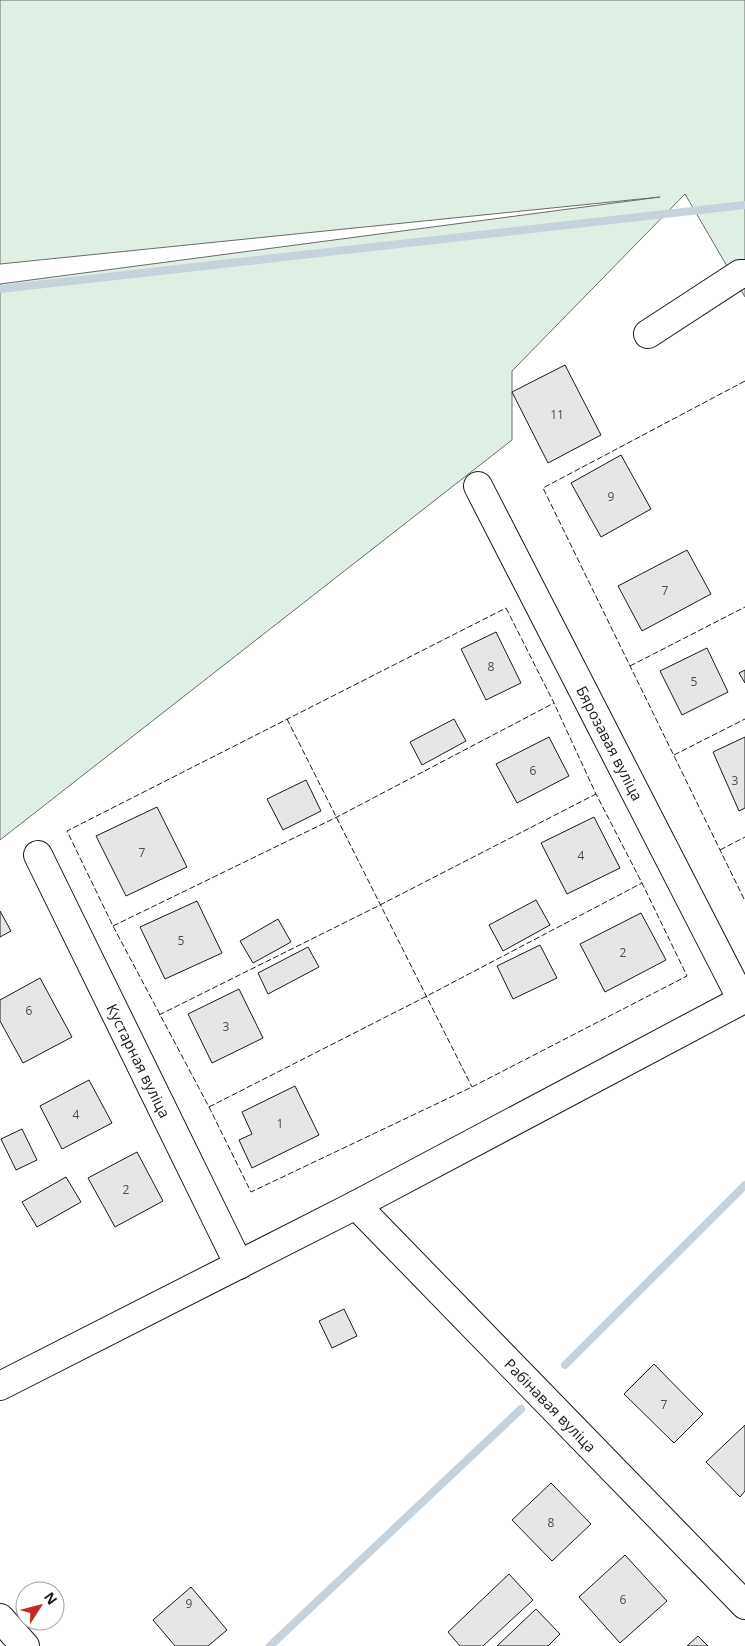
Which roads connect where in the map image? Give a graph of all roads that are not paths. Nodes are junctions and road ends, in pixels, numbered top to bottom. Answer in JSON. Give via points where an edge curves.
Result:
{"nodes":[{"id":1,"x":745,"y":274,"type":"edge"},
{"id":2,"x":648,"y":334,"type":"dead end"},
{"id":3,"x":478,"y":486,"type":"dead end"},
{"id":4,"x":38,"y":855,"type":"dead end"},
{"id":5,"x":744,"y":1001,"type":"edge"},
{"id":6,"x":356,"y":1205,"type":"junction"},
{"id":7,"x":239,"y":1265,"type":"junction"},
{"id":8,"x":0,"y":1386,"type":"edge"},
{"id":9,"x":745,"y":1605,"type":"edge"},
{"id":10,"x":0,"y":1618,"type":"edge"},
{"id":11,"x":25,"y":1646,"type":"edge"}],
"edges":[{"from":1,"to":2,"type":"street","via":[[740,274]]},
{"from":3,"to":5,"type":"street","name":"Бярозавая вуліца"},
{"from":4,"to":7,"type":"street","name":"Кустарная вуліца"},
{"from":5,"to":6,"type":"street"},
{"from":6,"to":7,"type":"street"},
{"from":6,"to":9,"type":"street","name":"Рабінавая вуліца"},
{"from":7,"to":8,"type":"street"},
{"from":10,"to":11,"type":"street"}]}
